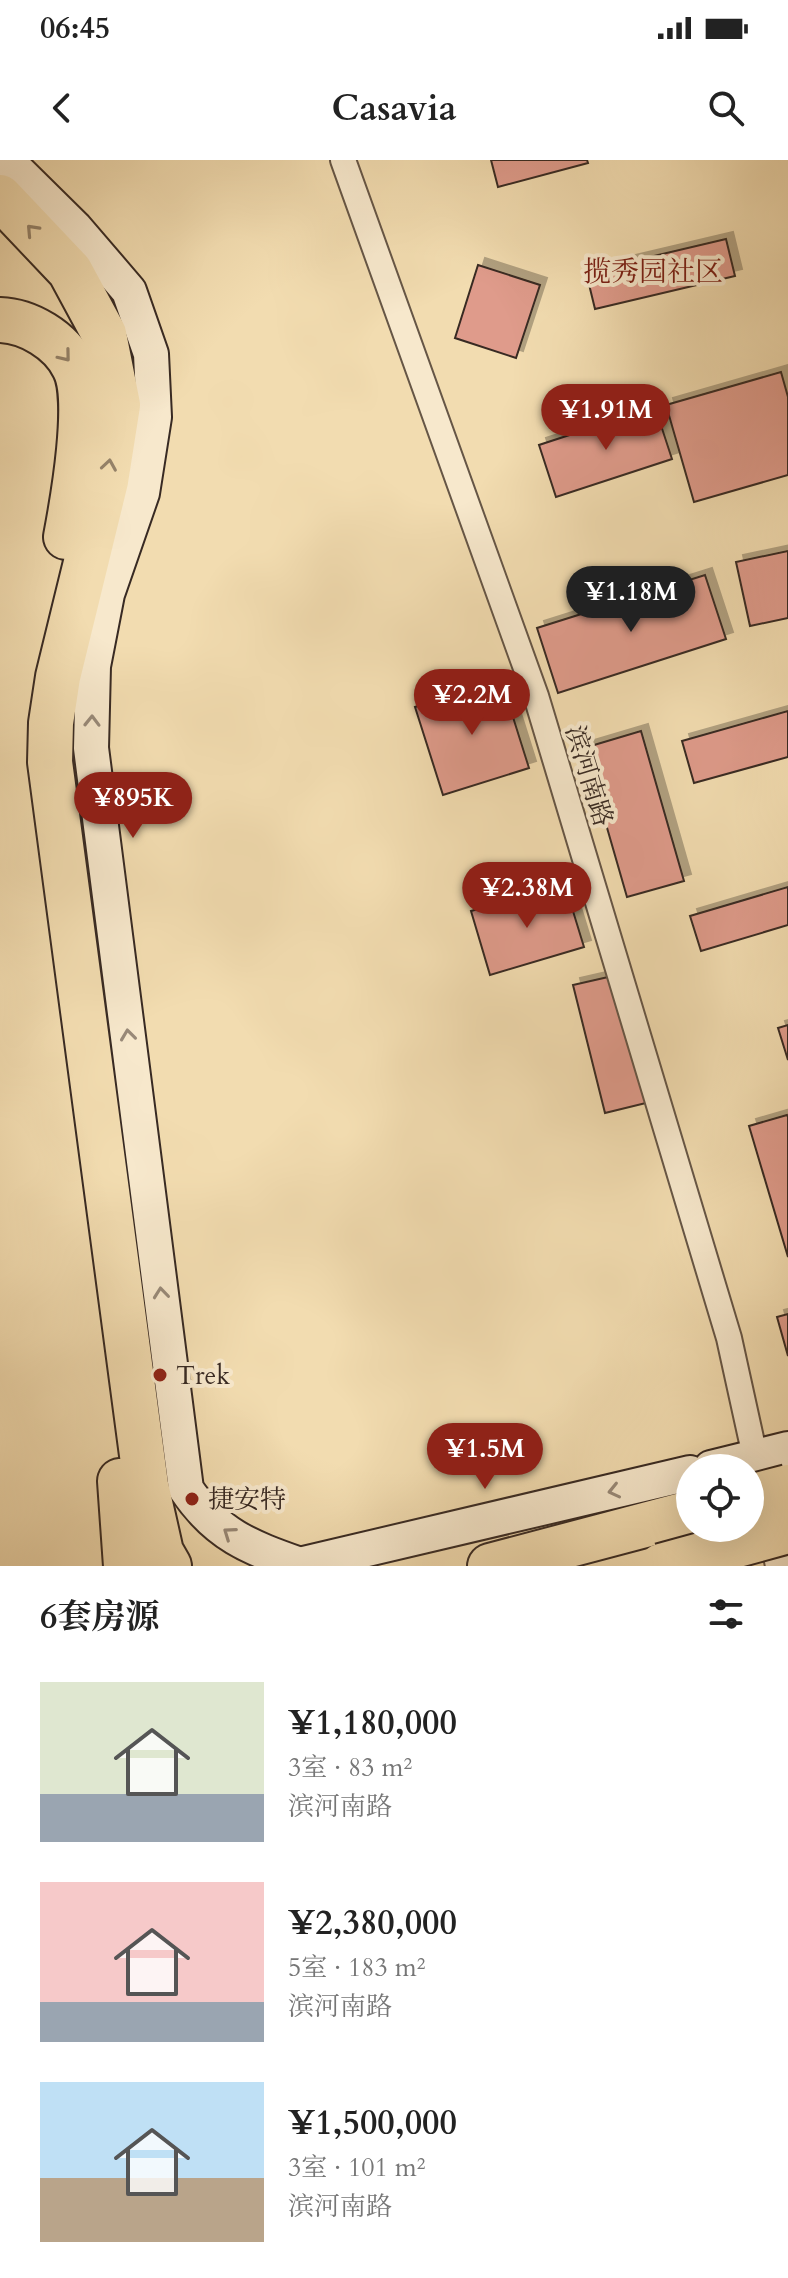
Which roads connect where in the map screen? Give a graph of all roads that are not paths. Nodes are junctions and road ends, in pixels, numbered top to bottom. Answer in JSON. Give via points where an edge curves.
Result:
{"nodes":[{"id":1,"x":6,"y":160,"type":"edge"},
{"id":2,"x":343,"y":160,"type":"edge"},
{"id":3,"x":0,"y":197,"type":"edge"},
{"id":4,"x":0,"y":320,"type":"edge"},
{"id":5,"x":49,"y":673,"type":"junction"},
{"id":6,"x":676,"y":1476,"type":"edge"},
{"id":7,"x":773,"y":1489,"type":"edge"},
{"id":8,"x":676,"y":1517,"type":"edge"},
{"id":9,"x":126,"y":1566,"type":"edge"},
{"id":10,"x":169,"y":1566,"type":"edge"},
{"id":11,"x":298,"y":1566,"type":"edge"},
{"id":12,"x":490,"y":1566,"type":"edge"},
{"id":13,"x":661,"y":1566,"type":"edge"},
{"id":14,"x":778,"y":1566,"type":"edge"}],
"edges":[{"from":11,"to":1,"type":"street","one_way":true,"via":[[248,1546],[203,1515],[186,1489],[91,748],[93,666],[107,594],[142,493],[154,417],[151,354],[129,291]]},
{"from":2,"to":7,"type":"street","name":"滨河南路","via":[[536,696]]},
{"from":5,"to":3,"type":"highway","one_way":true,"via":[[106,481],[118,405],[104,334],[70,271]]},
{"from":4,"to":5,"type":"highway","one_way":true,"via":[[21,321],[57,346],[75,368],[81,433]]},
{"from":5,"to":9,"type":"highway","via":[[32,715],[30,752],[86,1190]]},
{"from":5,"to":10,"type":"highway","via":[[50,762],[146,1485]]},
{"from":6,"to":11,"type":"street","one_way":true},
{"from":7,"to":13,"type":"highway","bridge":true},
{"from":7,"to":14,"type":"street","name":"滨河南路"},
{"from":8,"to":12,"type":"highway"}]}
